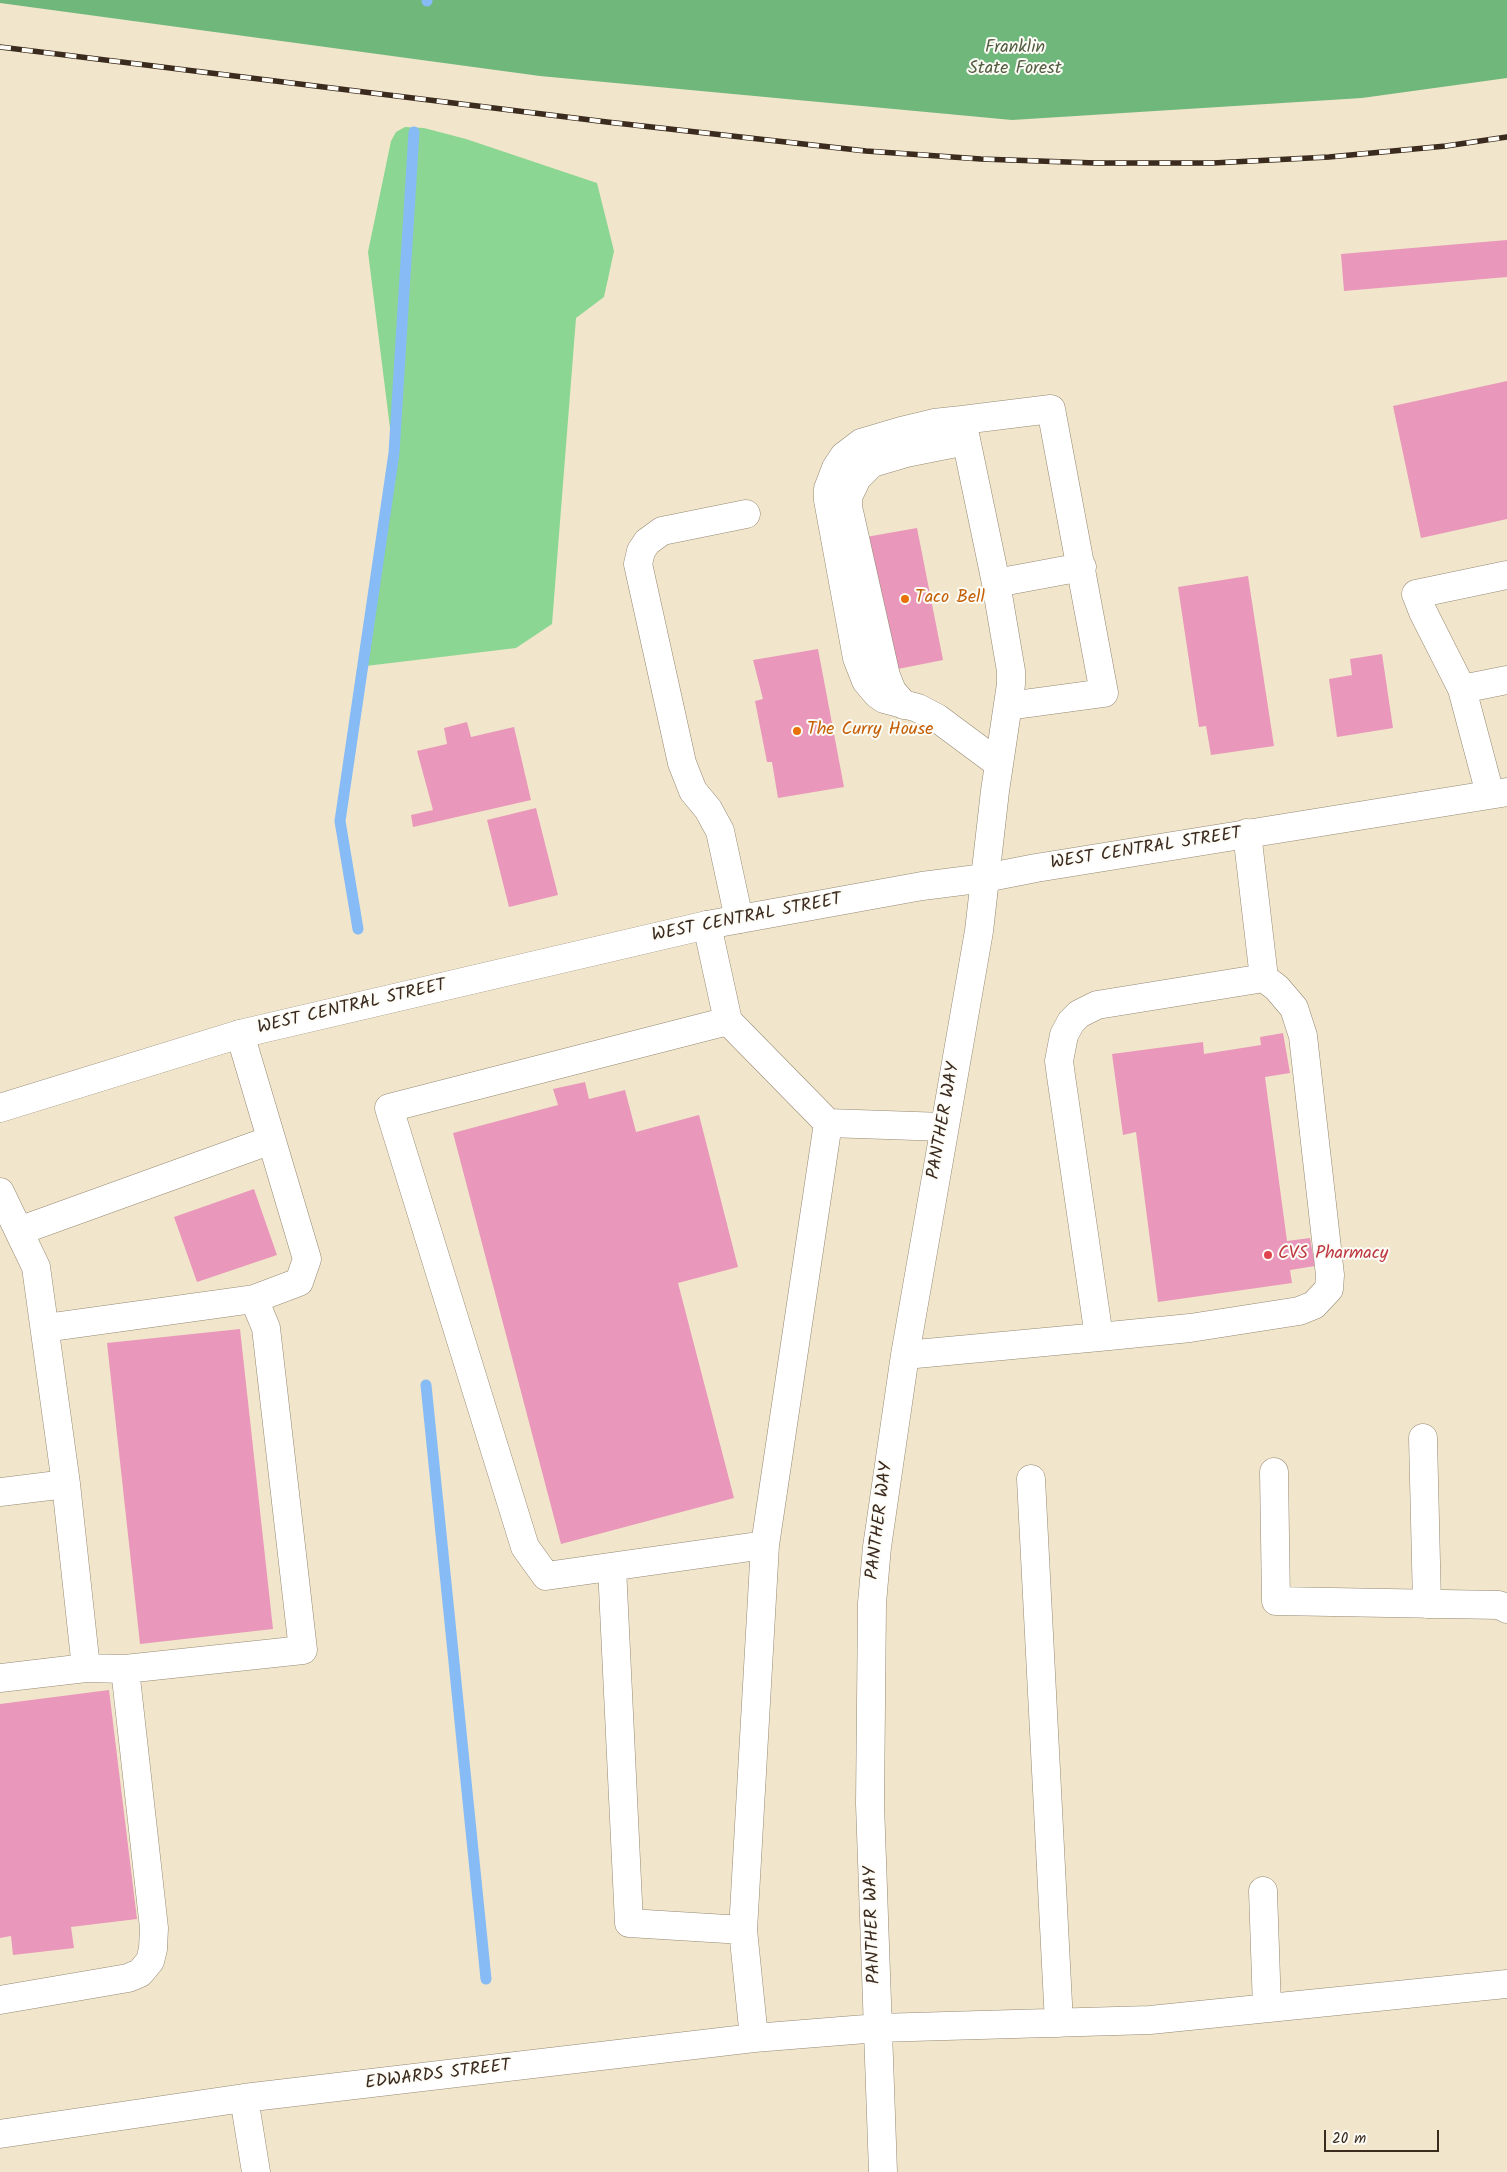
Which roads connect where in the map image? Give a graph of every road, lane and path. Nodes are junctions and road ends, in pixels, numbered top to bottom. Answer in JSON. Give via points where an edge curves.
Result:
{"nodes":[{"id":1,"x":964,"y":430,"type":"junction"},
{"id":2,"x":746,"y":514,"type":"dead end"},
{"id":3,"x":1082,"y":567,"type":"junction"},
{"id":4,"x":1507,"y":575,"type":"edge"},
{"id":5,"x":996,"y":583,"type":"junction"},
{"id":6,"x":1507,"y":680,"type":"edge"},
{"id":7,"x":1462,"y":689,"type":"junction"},
{"id":8,"x":1008,"y":706,"type":"junction"},
{"id":9,"x":999,"y":764,"type":"junction"},
{"id":10,"x":1499,"y":793,"type":"edge"},
{"id":11,"x":1247,"y":833,"type":"junction"},
{"id":12,"x":985,"y":878,"type":"junction"},
{"id":13,"x":739,"y":919,"type":"junction"},
{"id":14,"x":707,"y":925,"type":"junction"},
{"id":15,"x":1264,"y":978,"type":"junction"},
{"id":16,"x":728,"y":1021,"type":"junction"},
{"id":17,"x":240,"y":1034,"type":"junction"},
{"id":18,"x":0,"y":1108,"type":"edge"},
{"id":19,"x":828,"y":1123,"type":"junction"},
{"id":20,"x":944,"y":1127,"type":"junction"},
{"id":21,"x":271,"y":1140,"type":"junction"},
{"id":22,"x":7,"y":1212,"type":"edge"},
{"id":23,"x":254,"y":1299,"type":"junction"},
{"id":24,"x":45,"y":1328,"type":"junction"},
{"id":25,"x":1099,"y":1337,"type":"junction"},
{"id":26,"x":905,"y":1355,"type":"junction"},
{"id":27,"x":1423,"y":1438,"type":"dead end"},
{"id":28,"x":1274,"y":1472,"type":"dead end"},
{"id":29,"x":1030,"y":1479,"type":"dead end"},
{"id":30,"x":66,"y":1484,"type":"junction"},
{"id":31,"x":0,"y":1492,"type":"edge"},
{"id":32,"x":765,"y":1545,"type":"junction"},
{"id":33,"x":612,"y":1567,"type":"junction"},
{"id":34,"x":1427,"y":1604,"type":"junction"},
{"id":35,"x":1507,"y":1609,"type":"edge"},
{"id":36,"x":86,"y":1668,"type":"junction"},
{"id":37,"x":125,"y":1669,"type":"junction"},
{"id":38,"x":0,"y":1678,"type":"edge"},
{"id":39,"x":1263,"y":1891,"type":"dead end"},
{"id":40,"x":742,"y":1930,"type":"junction"},
{"id":41,"x":1507,"y":1984,"type":"edge"},
{"id":42,"x":0,"y":2000,"type":"edge"},
{"id":43,"x":1267,"y":2008,"type":"junction"},
{"id":44,"x":1059,"y":2023,"type":"junction"},
{"id":45,"x":878,"y":2028,"type":"junction"},
{"id":46,"x":754,"y":2038,"type":"junction"},
{"id":47,"x":244,"y":2098,"type":"junction"},
{"id":48,"x":0,"y":2134,"type":"edge"},
{"id":49,"x":256,"y":2172,"type":"edge"},
{"id":50,"x":883,"y":2172,"type":"edge"}],
"edges":[{"from":1,"to":3,"type":"street","via":[[1052,409]]},
{"from":1,"to":5,"type":"street","name":"PANTHER WAY"},
{"from":1,"to":9,"type":"street","via":[[872,463],[857,478],[848,497],[848,507],[892,691],[904,704],[937,718]]},
{"from":2,"to":13,"type":"street","via":[[662,531],[647,542],[638,564],[682,763],[693,791],[720,831]]},
{"from":3,"to":5,"type":"street"},
{"from":3,"to":8,"type":"street","via":[[1104,693]]},
{"from":4,"to":7,"type":"street","via":[[1416,594]]},
{"from":5,"to":8,"type":"street","name":"PANTHER WAY","via":[[1011,671]]},
{"from":6,"to":7,"type":"street"},
{"from":7,"to":10,"type":"street"},
{"from":8,"to":9,"type":"street","name":"PANTHER WAY"},
{"from":9,"to":12,"type":"street","name":"PANTHER WAY"},
{"from":10,"to":11,"type":"street","name":"WEST CENTRAL STREET"},
{"from":11,"to":12,"type":"street","name":"WEST CENTRAL STREET"},
{"from":11,"to":15,"type":"street"},
{"from":12,"to":13,"type":"street","name":"WEST CENTRAL STREET"},
{"from":12,"to":20,"type":"street","name":"PANTHER WAY","via":[[979,932]]},
{"from":13,"to":14,"type":"street","name":"WEST CENTRAL STREET"},
{"from":14,"to":16,"type":"street"},
{"from":14,"to":17,"type":"street","name":"WEST CENTRAL STREET"},
{"from":15,"to":25,"type":"street","via":[[1097,1005],[1079,1014],[1064,1035],[1060,1047],[1061,1076]]},
{"from":15,"to":25,"type":"street","via":[[1290,1001],[1301,1025],[1329,1289],[1314,1305],[1299,1311],[1190,1328]]},
{"from":16,"to":19,"type":"street"},
{"from":16,"to":33,"type":"street","via":[[389,1108],[525,1547],[546,1576]]},
{"from":17,"to":18,"type":"street","name":"WEST CENTRAL STREET"},
{"from":17,"to":21,"type":"street"},
{"from":19,"to":20,"type":"street"},
{"from":19,"to":32,"type":"street"},
{"from":20,"to":26,"type":"street","name":"PANTHER WAY"},
{"from":21,"to":22,"type":"street"},
{"from":21,"to":23,"type":"street","via":[[307,1259],[300,1282]]},
{"from":22,"to":24,"type":"street","via":[[36,1267]]},
{"from":23,"to":24,"type":"street"},
{"from":23,"to":37,"type":"street","via":[[266,1328],[303,1650]]},
{"from":24,"to":30,"type":"street"},
{"from":25,"to":26,"type":"street"},
{"from":26,"to":45,"type":"street","name":"PANTHER WAY","via":[[880,1520],[872,1603],[871,1863]]},
{"from":27,"to":34,"type":"street"},
{"from":28,"to":34,"type":"street","via":[[1276,1601]]},
{"from":29,"to":44,"type":"street"},
{"from":30,"to":31,"type":"street"},
{"from":30,"to":36,"type":"street"},
{"from":32,"to":33,"type":"street"},
{"from":32,"to":40,"type":"street"},
{"from":33,"to":40,"type":"street","via":[[629,1923]]},
{"from":34,"to":35,"type":"street","via":[[1499,1605]]},
{"from":36,"to":37,"type":"street"},
{"from":36,"to":38,"type":"street"},
{"from":37,"to":42,"type":"street","via":[[154,1928],[150,1961],[140,1973],[128,1978]]},
{"from":39,"to":43,"type":"street"},
{"from":40,"to":46,"type":"street"},
{"from":41,"to":43,"type":"street","name":"EDWARDS STREET"},
{"from":43,"to":44,"type":"street","name":"EDWARDS STREET","via":[[1150,2020]]},
{"from":44,"to":45,"type":"street","name":"EDWARDS STREET"},
{"from":45,"to":46,"type":"street","name":"EDWARDS STREET"},
{"from":45,"to":50,"type":"street","name":"PANTHER WAY"},
{"from":46,"to":47,"type":"street","name":"EDWARDS STREET"},
{"from":47,"to":48,"type":"street","name":"EDWARDS STREET"},
{"from":47,"to":49,"type":"street"}]}
